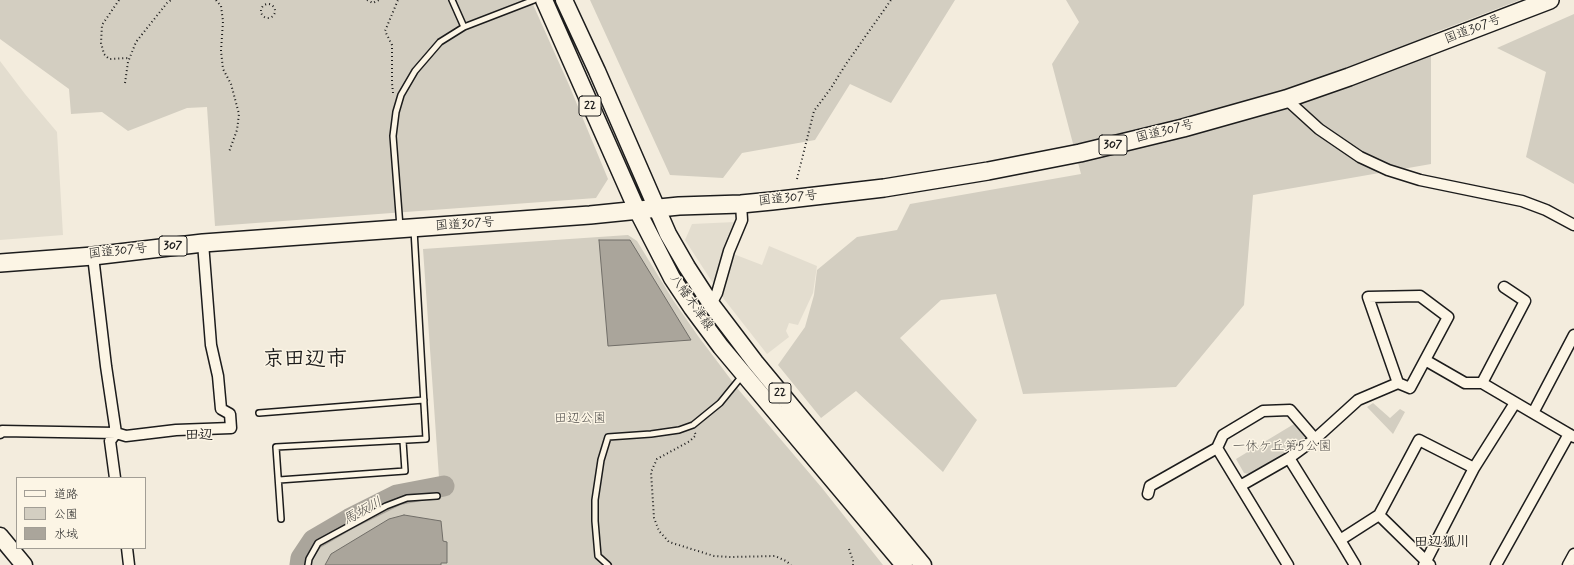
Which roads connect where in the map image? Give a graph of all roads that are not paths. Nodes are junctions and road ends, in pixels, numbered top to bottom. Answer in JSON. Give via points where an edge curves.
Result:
{"nodes":[{"id":1,"x":452,"y":0,"type":"edge"},
{"id":2,"x":534,"y":0,"type":"edge"},
{"id":3,"x":544,"y":0,"type":"edge"},
{"id":4,"x":564,"y":0,"type":"edge"},
{"id":5,"x":1550,"y":0,"type":"edge"},
{"id":6,"x":464,"y":26,"type":"junction"},
{"id":7,"x":1286,"y":99,"type":"junction"},
{"id":8,"x":741,"y":204,"type":"junction"},
{"id":9,"x":657,"y":208,"type":"junction"},
{"id":10,"x":637,"y":210,"type":"junction"},
{"id":11,"x":1574,"y":225,"type":"edge"},
{"id":12,"x":407,"y":229,"type":"junction"},
{"id":13,"x":203,"y":243,"type":"junction"},
{"id":14,"x":93,"y":256,"type":"junction"},
{"id":15,"x":0,"y":263,"type":"edge"},
{"id":16,"x":1504,"y":287,"type":"dead end"},
{"id":17,"x":711,"y":304,"type":"junction"},
{"id":18,"x":1574,"y":336,"type":"edge"},
{"id":19,"x":1425,"y":360,"type":"junction"},
{"id":20,"x":744,"y":373,"type":"junction"},
{"id":21,"x":1398,"y":383,"type":"junction"},
{"id":22,"x":1482,"y":383,"type":"junction"},
{"id":23,"x":424,"y":400,"type":"junction"},
{"id":24,"x":1515,"y":403,"type":"junction"},
{"id":25,"x":259,"y":413,"type":"dead end"},
{"id":26,"x":1533,"y":413,"type":"junction"},
{"id":27,"x":0,"y":433,"type":"edge"},
{"id":28,"x":116,"y":433,"type":"junction"},
{"id":29,"x":1572,"y":436,"type":"edge"},
{"id":30,"x":1315,"y":438,"type":"junction"},
{"id":31,"x":403,"y":441,"type":"junction"},
{"id":32,"x":1217,"y":448,"type":"junction"},
{"id":33,"x":1289,"y":458,"type":"junction"},
{"id":34,"x":1474,"y":468,"type":"junction"},
{"id":35,"x":115,"y":477,"type":"edge"},
{"id":36,"x":279,"y":480,"type":"junction"},
{"id":37,"x":1240,"y":486,"type":"junction"},
{"id":38,"x":1148,"y":494,"type":"dead end"},
{"id":39,"x":438,"y":496,"type":"dead end"},
{"id":40,"x":1379,"y":515,"type":"junction"},
{"id":41,"x":281,"y":519,"type":"dead end"},
{"id":42,"x":0,"y":536,"type":"edge"},
{"id":43,"x":1340,"y":540,"type":"junction"},
{"id":44,"x":127,"y":549,"type":"edge"},
{"id":45,"x":1574,"y":554,"type":"edge"},
{"id":46,"x":1427,"y":564,"type":"edge"},
{"id":47,"x":24,"y":565,"type":"edge"},
{"id":48,"x":129,"y":565,"type":"edge"},
{"id":49,"x":308,"y":565,"type":"edge"},
{"id":50,"x":608,"y":565,"type":"edge"},
{"id":51,"x":904,"y":565,"type":"edge"},
{"id":52,"x":924,"y":565,"type":"edge"},
{"id":53,"x":1288,"y":565,"type":"edge"},
{"id":54,"x":1355,"y":565,"type":"edge"},
{"id":55,"x":1496,"y":565,"type":"edge"},
{"id":56,"x":1568,"y":565,"type":"edge"}],
"edges":[{"from":1,"to":6,"type":"lane"},
{"from":2,"to":6,"type":"lane"},
{"from":3,"to":10,"type":"main road","name":"八幡木津線","number":"22"},
{"from":4,"to":9,"type":"main road","name":"八幡木津線","number":"22"},
{"from":5,"to":7,"type":"highway","name":"国道307号","number":"307"},
{"from":6,"to":12,"type":"lane","via":[[440,42],[415,71],[401,95],[396,112],[393,136]]},
{"from":7,"to":8,"type":"highway","name":"国道307号","number":"307","via":[[1080,153],[988,171],[876,188]]},
{"from":7,"to":11,"type":"street","via":[[1319,129],[1360,156],[1388,170],[1420,180],[1522,201]]},
{"from":8,"to":9,"type":"highway","name":"国道307号","number":"307"},
{"from":8,"to":17,"type":"street","via":[[742,220],[717,294]]},
{"from":9,"to":10,"type":"highway","name":"国道307号","number":"307"},
{"from":9,"to":17,"type":"main road","name":"八幡木津線","number":"22","via":[[668,234]]},
{"from":10,"to":12,"type":"highway","name":"国道307号","number":"307"},
{"from":10,"to":20,"type":"main road","name":"八幡木津線","number":"22","via":[[672,278],[692,308]]},
{"from":12,"to":13,"type":"highway","name":"国道307号","number":"307"},
{"from":12,"to":23,"type":"lane"},
{"from":13,"to":14,"type":"highway","name":"国道307号","number":"307"},
{"from":13,"to":28,"type":"street","via":[[211,345],[218,376],[221,409],[230,414],[231,428],[176,430],[126,436]]},
{"from":14,"to":15,"type":"highway","name":"国道307号","number":"307"},
{"from":14,"to":28,"type":"street"},
{"from":16,"to":22,"type":"street","via":[[1525,301]]},
{"from":17,"to":52,"type":"main road","name":"八幡木津線","number":"22","via":[[755,362]]},
{"from":18,"to":26,"type":"street"},
{"from":19,"to":21,"type":"street","via":[[1410,388]]},
{"from":19,"to":21,"type":"street","via":[[1448,317],[1420,296],[1368,297]]},
{"from":19,"to":22,"type":"street","via":[[1465,383]]},
{"from":20,"to":50,"type":"lane","via":[[720,403],[693,425],[651,434],[608,437],[601,460],[595,507],[598,556]]},
{"from":20,"to":51,"type":"main road","name":"八幡木津線","number":"22"},
{"from":21,"to":30,"type":"street","via":[[1358,400]]},
{"from":22,"to":24,"type":"street"},
{"from":23,"to":25,"type":"lane"},
{"from":23,"to":31,"type":"lane","via":[[426,439]]},
{"from":24,"to":26,"type":"street"},
{"from":24,"to":34,"type":"street"},
{"from":26,"to":29,"type":"street"},
{"from":27,"to":28,"type":"street"},
{"from":28,"to":35,"type":"street","via":[[110,441]]},
{"from":29,"to":55,"type":"street"},
{"from":30,"to":32,"type":"street","via":[[1290,410],[1263,411],[1223,435]]},
{"from":30,"to":33,"type":"street"},
{"from":31,"to":36,"type":"lane","via":[[405,471]]},
{"from":31,"to":36,"type":"lane","via":[[276,448]]},
{"from":32,"to":37,"type":"street"},
{"from":32,"to":38,"type":"street","via":[[1150,486]]},
{"from":33,"to":37,"type":"street"},
{"from":33,"to":43,"type":"street"},
{"from":34,"to":40,"type":"street","via":[[1419,440]]},
{"from":34,"to":46,"type":"street"},
{"from":36,"to":41,"type":"lane"},
{"from":37,"to":53,"type":"street"},
{"from":39,"to":49,"type":"lane","via":[[407,498],[380,509],[318,543]]},
{"from":40,"to":43,"type":"street"},
{"from":40,"to":46,"type":"street"},
{"from":42,"to":47,"type":"main road"},
{"from":43,"to":54,"type":"street"},
{"from":44,"to":48,"type":"street"},
{"from":45,"to":56,"type":"street"}]}
